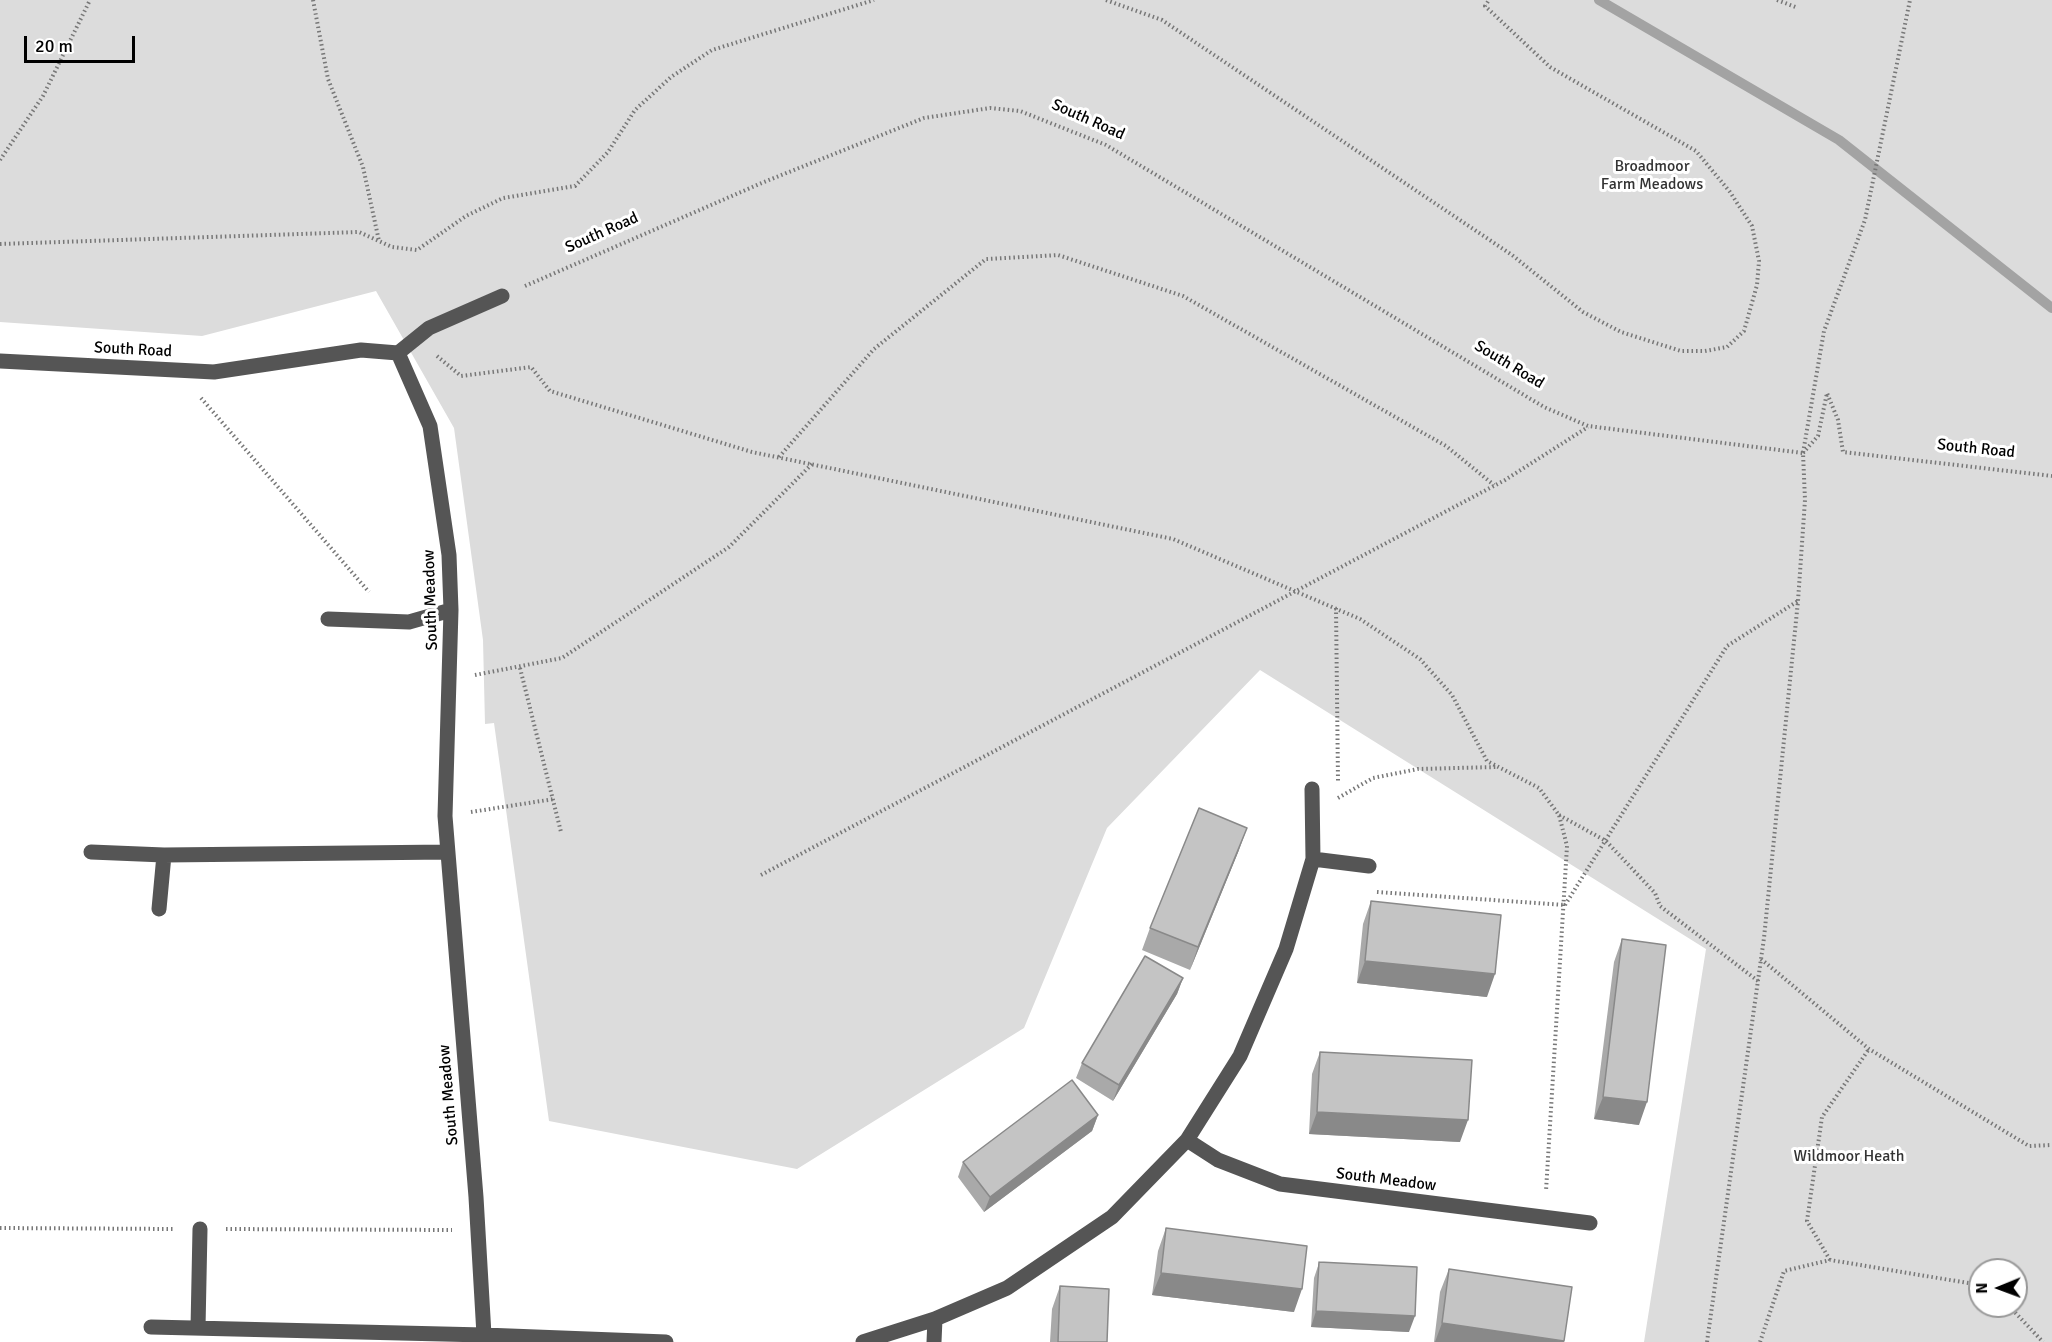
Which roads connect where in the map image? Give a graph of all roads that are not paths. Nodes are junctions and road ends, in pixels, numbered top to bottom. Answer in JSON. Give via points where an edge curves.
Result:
{"nodes":[{"id":1,"x":502,"y":296,"type":"road end"},
{"id":2,"x":398,"y":353,"type":"junction"},
{"id":3,"x":0,"y":361,"type":"edge"},
{"id":4,"x":451,"y":610,"type":"junction"},
{"id":5,"x":328,"y":619,"type":"dead end"},
{"id":6,"x":1312,"y":789,"type":"dead end"},
{"id":7,"x":91,"y":852,"type":"dead end"},
{"id":8,"x":448,"y":852,"type":"junction"},
{"id":9,"x":164,"y":855,"type":"junction"},
{"id":10,"x":1313,"y":859,"type":"junction"},
{"id":11,"x":1369,"y":866,"type":"road end"},
{"id":12,"x":159,"y":909,"type":"dead end"},
{"id":13,"x":1187,"y":1140,"type":"junction"},
{"id":14,"x":1590,"y":1223,"type":"dead end"},
{"id":15,"x":200,"y":1229,"type":"road end"},
{"id":16,"x":935,"y":1319,"type":"junction"},
{"id":17,"x":151,"y":1327,"type":"dead end"},
{"id":18,"x":198,"y":1328,"type":"junction"},
{"id":19,"x":484,"y":1335,"type":"junction"},
{"id":20,"x":596,"y":1341,"type":"edge"},
{"id":21,"x":666,"y":1342,"type":"edge"},
{"id":22,"x":863,"y":1342,"type":"edge"},
{"id":23,"x":934,"y":1342,"type":"edge"}],
"edges":[{"from":1,"to":2,"type":"street","via":[[429,328]]},
{"from":2,"to":3,"type":"street","name":"South Road","via":[[361,350],[214,372]]},
{"from":2,"to":4,"type":"street","name":"South Meadow","via":[[430,426],[449,555]]},
{"from":4,"to":5,"type":"street","via":[[409,622]]},
{"from":4,"to":8,"type":"street","name":"South Meadow","via":[[445,816]]},
{"from":6,"to":10,"type":"street"},
{"from":7,"to":9,"type":"street"},
{"from":8,"to":9,"type":"street"},
{"from":8,"to":19,"type":"street","name":"South Meadow"},
{"from":9,"to":12,"type":"street"},
{"from":10,"to":11,"type":"street"},
{"from":10,"to":13,"type":"street","via":[[1286,949],[1240,1056]]},
{"from":13,"to":14,"type":"street","name":"South Meadow","via":[[1218,1160],[1280,1184]]},
{"from":13,"to":16,"type":"street","via":[[1112,1217],[1006,1288]]},
{"from":15,"to":18,"type":"street"},
{"from":16,"to":22,"type":"street"},
{"from":16,"to":23,"type":"street"},
{"from":17,"to":18,"type":"street"},
{"from":18,"to":19,"type":"street"},
{"from":19,"to":20,"type":"street"},
{"from":20,"to":21,"type":"street"}]}
